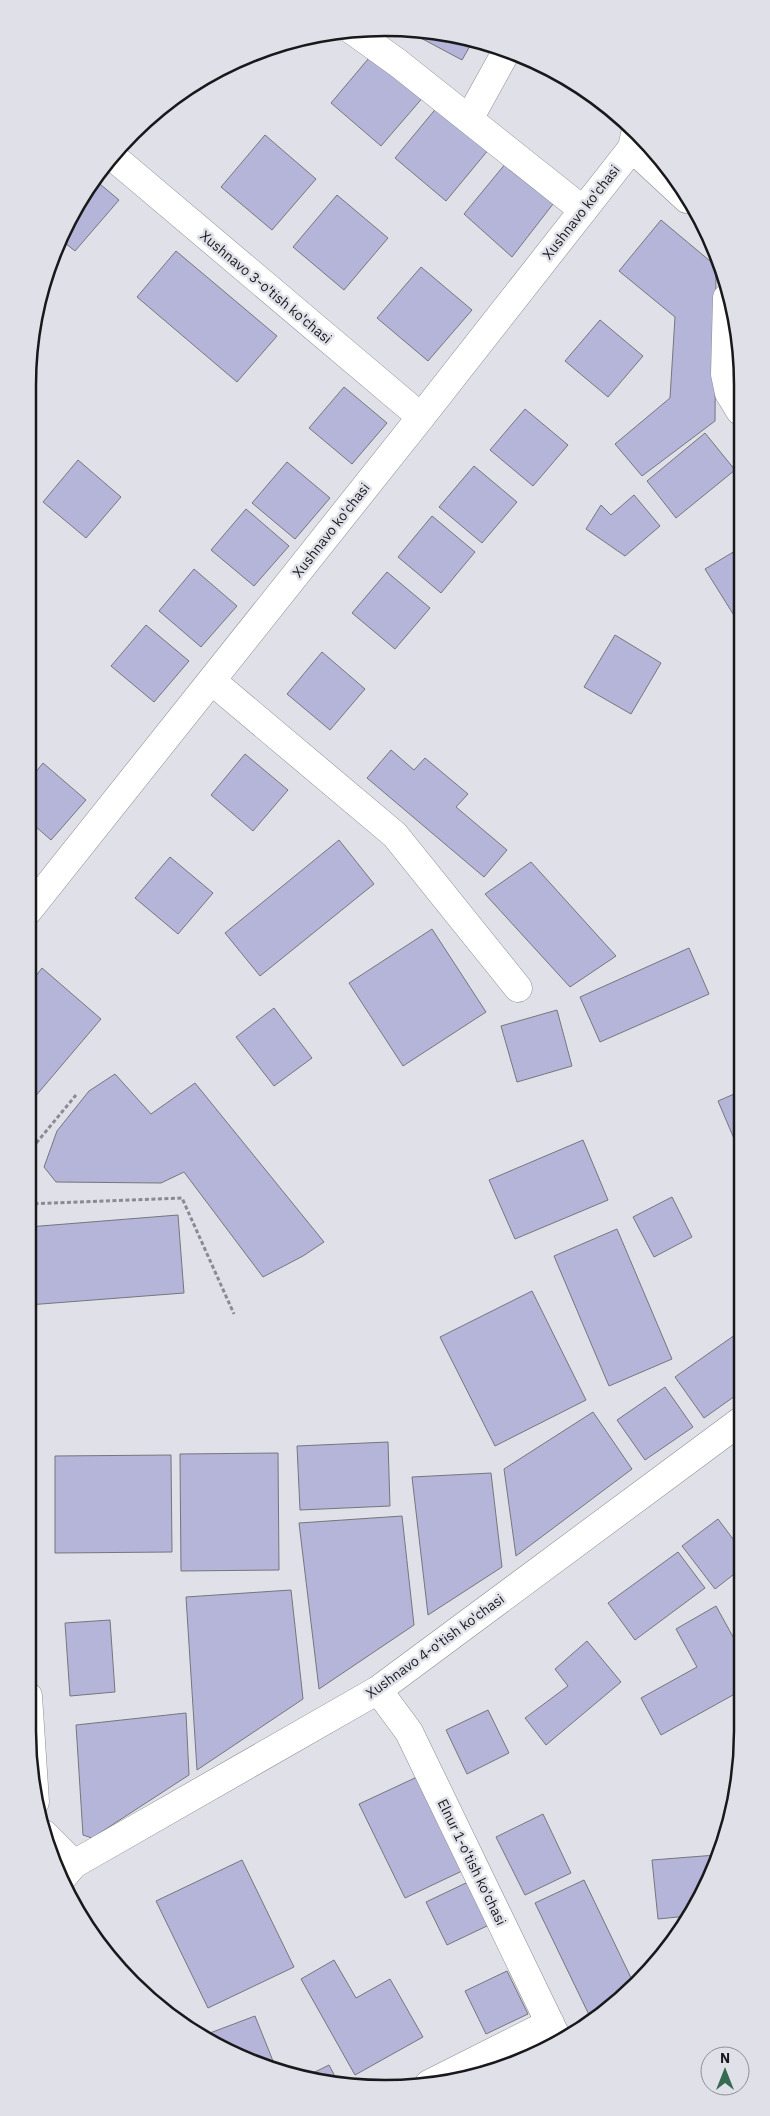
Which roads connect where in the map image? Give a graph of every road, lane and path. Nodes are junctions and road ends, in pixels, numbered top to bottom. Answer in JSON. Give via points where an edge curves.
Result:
{"nodes":[{"id":1,"x":361,"y":37,"type":"edge"},
{"id":2,"x":503,"y":57,"type":"edge"},
{"id":3,"x":469,"y":119,"type":"junction"},
{"id":4,"x":634,"y":141,"type":"edge"},
{"id":5,"x":649,"y":158,"type":"edge"},
{"id":6,"x":118,"y":161,"type":"edge"},
{"id":7,"x":583,"y":210,"type":"junction"},
{"id":8,"x":727,"y":315,"type":"edge"},
{"id":9,"x":734,"y":400,"type":"edge"},
{"id":10,"x":421,"y":417,"type":"junction"},
{"id":11,"x":212,"y":681,"type":"junction"},
{"id":12,"x":36,"y":901,"type":"edge"},
{"id":13,"x":518,"y":988,"type":"dead end"},
{"id":14,"x":76,"y":1096,"type":"dead end"},
{"id":15,"x":36,"y":1144,"type":"edge"},
{"id":16,"x":36,"y":1204,"type":"edge"},
{"id":17,"x":234,"y":1314,"type":"dead end"},
{"id":18,"x":734,"y":1426,"type":"edge"},
{"id":19,"x":378,"y":1690,"type":"junction"},
{"id":20,"x":68,"y":1871,"type":"edge"},
{"id":21,"x":554,"y":2031,"type":"edge"},
{"id":22,"x":457,"y":2072,"type":"edge"}],
"edges":[{"from":1,"to":3,"type":"street"},
{"from":2,"to":3,"type":"street"},
{"from":3,"to":7,"type":"street"},
{"from":4,"to":5,"type":"street"},
{"from":4,"to":7,"type":"street","name":"Xushnavo ko'chasi"},
{"from":6,"to":10,"type":"street","name":"Xushnavo 3-o'tish ko'chasi"},
{"from":7,"to":10,"type":"street","name":"Xushnavo ko'chasi"},
{"from":8,"to":9,"type":"street","via":[[725,374]]},
{"from":10,"to":11,"type":"street","name":"Xushnavo ko'chasi"},
{"from":11,"to":12,"type":"street","name":"Xushnavo ko'chasi"},
{"from":11,"to":13,"type":"street","via":[[396,834]]},
{"from":14,"to":15,"type":"path"},
{"from":16,"to":17,"type":"path","via":[[182,1198]]},
{"from":18,"to":19,"type":"street","name":"Xushnavo 4-o'tish ko'chasi"},
{"from":19,"to":20,"type":"street","name":"Xushnavo 4-o'tish ko'chasi"},
{"from":19,"to":21,"type":"street","name":"Elnur 1-o'tish ko'chasi","via":[[409,1732]]},
{"from":21,"to":22,"type":"street"}]}
